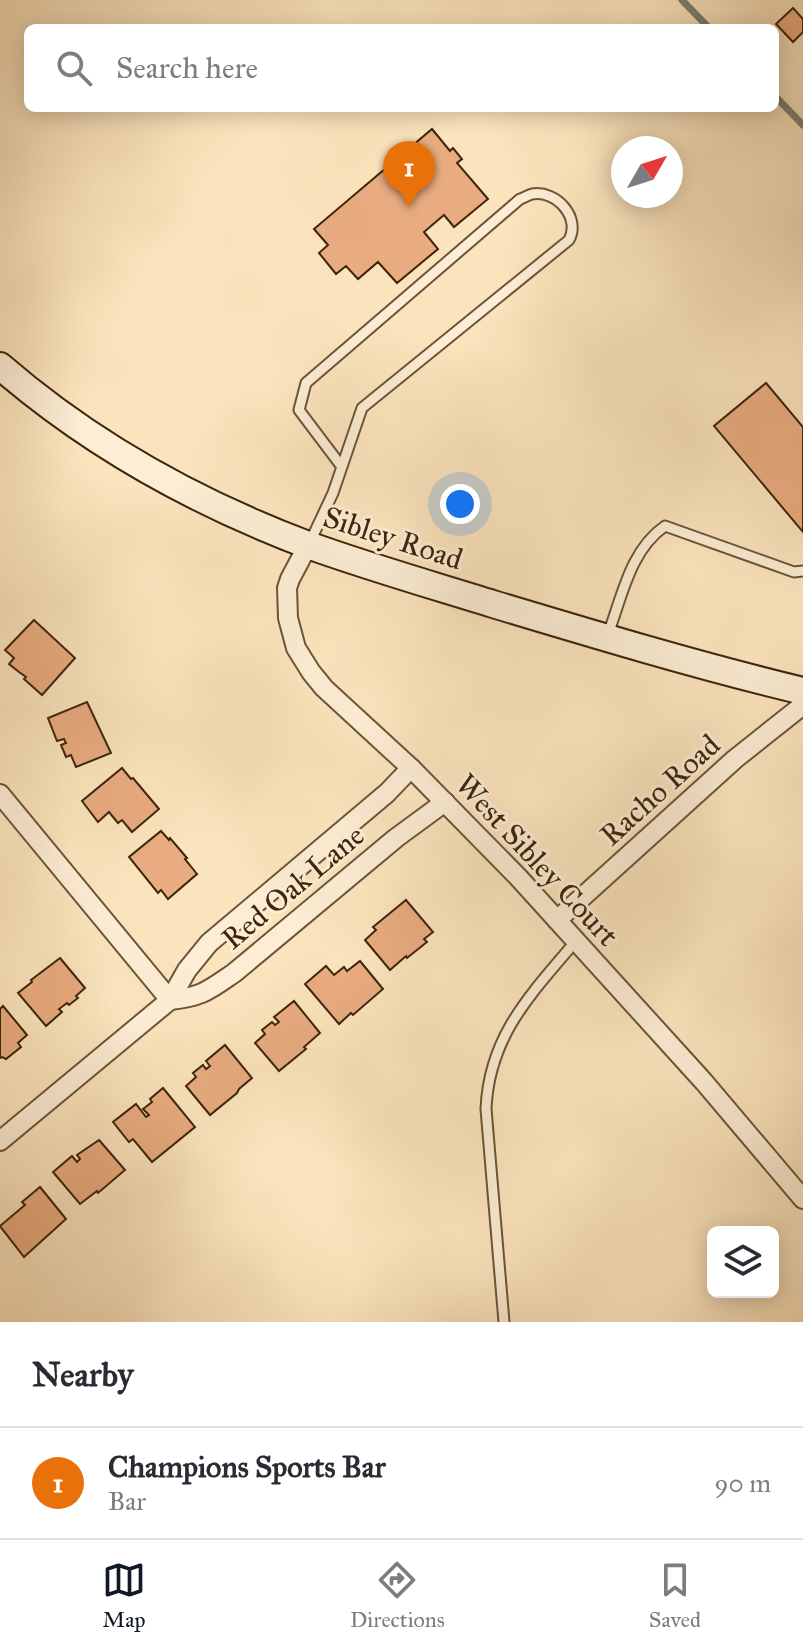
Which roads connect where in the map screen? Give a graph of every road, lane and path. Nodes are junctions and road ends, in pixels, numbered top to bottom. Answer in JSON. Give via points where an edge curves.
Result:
{"nodes":[{"id":1,"x":0,"y":366,"type":"edge"},
{"id":2,"x":342,"y":467,"type":"junction"},
{"id":3,"x":308,"y":545,"type":"junction"},
{"id":4,"x":803,"y":571,"type":"edge"},
{"id":5,"x":607,"y":637,"type":"junction"},
{"id":6,"x":803,"y":691,"type":"edge"},
{"id":7,"x":803,"y":705,"type":"edge"},
{"id":8,"x":411,"y":768,"type":"junction"},
{"id":9,"x":0,"y":794,"type":"edge"},
{"id":10,"x":445,"y":802,"type":"junction"},
{"id":11,"x":557,"y":920,"type":"junction"},
{"id":12,"x":575,"y":942,"type":"junction"},
{"id":13,"x":170,"y":1000,"type":"junction"},
{"id":14,"x":0,"y":1141,"type":"edge"},
{"id":15,"x":803,"y":1199,"type":"edge"},
{"id":16,"x":504,"y":1322,"type":"edge"}],
"edges":[{"from":1,"to":3,"type":"main road","name":"Sibley Road","via":[[80,429],[169,482]]},
{"from":2,"to":2,"type":"lane","via":[[362,408],[569,240],[572,217],[564,207],[548,195],[520,199],[306,383],[299,410]]},
{"from":2,"to":3,"type":"lane"},
{"from":3,"to":5,"type":"main road","name":"Sibley Road"},
{"from":3,"to":8,"type":"street","name":"West Sibley Court","via":[[287,588],[296,648],[324,688]]},
{"from":4,"to":5,"type":"lane","via":[[665,526],[636,558]]},
{"from":5,"to":6,"type":"main road","name":"Sibley Road"},
{"from":7,"to":11,"type":"street","name":"Racho Road","via":[[735,759]]},
{"from":8,"to":10,"type":"street","name":"West Sibley Court"},
{"from":8,"to":13,"type":"street","name":"Red Oak Lane","via":[[209,943]]},
{"from":9,"to":13,"type":"street"},
{"from":10,"to":11,"type":"street","name":"West Sibley Court"},
{"from":10,"to":13,"type":"street","name":"Red Oak Lane","via":[[234,973],[200,994]]},
{"from":11,"to":12,"type":"street","name":"West Sibley Court"},
{"from":12,"to":15,"type":"street","name":"West Sibley Court"},
{"from":12,"to":16,"type":"lane","via":[[507,1030],[487,1086]]},
{"from":13,"to":14,"type":"street","name":"Red Oak Lane"}]}
